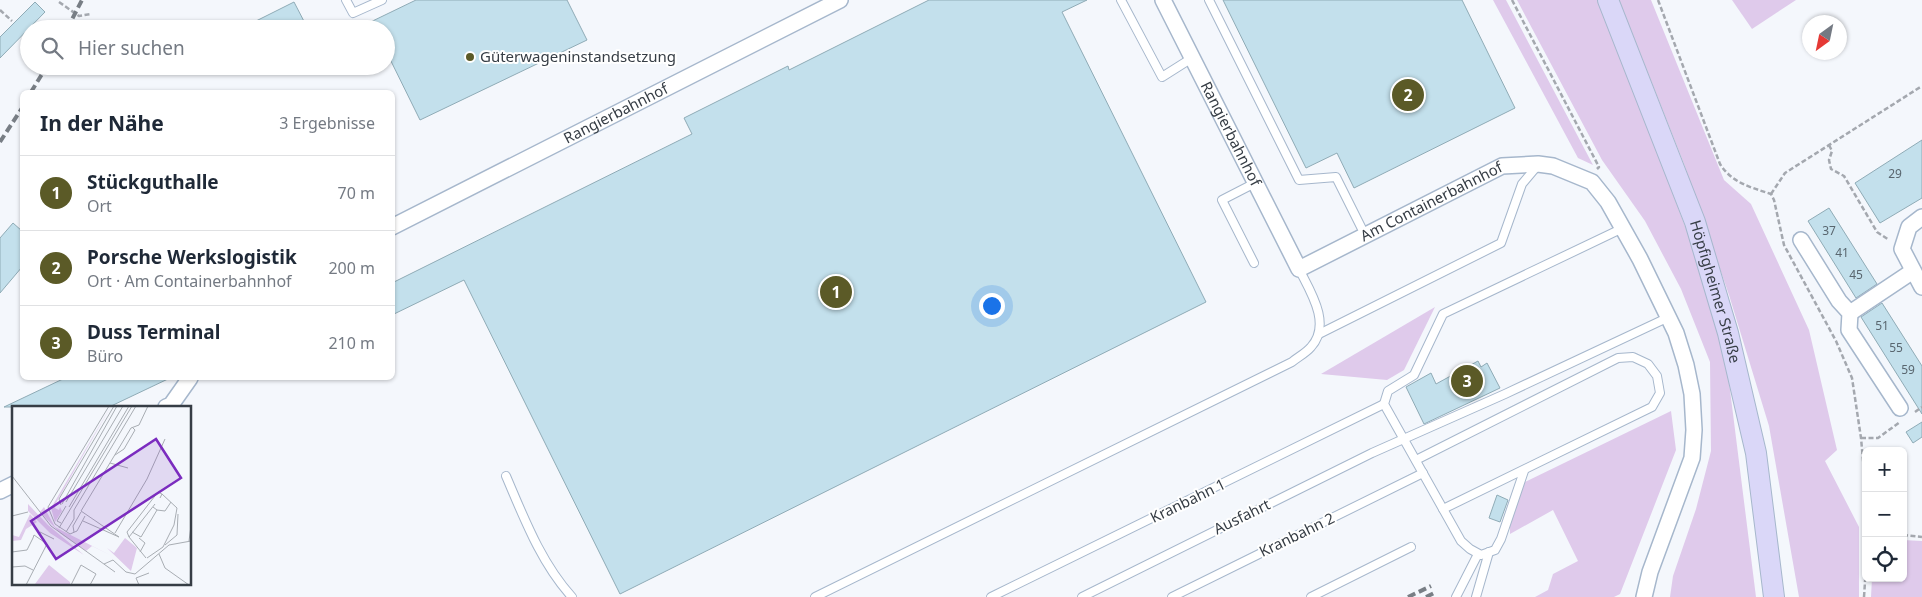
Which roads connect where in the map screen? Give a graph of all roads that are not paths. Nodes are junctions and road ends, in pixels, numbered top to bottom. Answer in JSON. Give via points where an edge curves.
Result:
{"nodes":[{"id":1,"x":346,"y":0,"type":"edge"},
{"id":2,"x":382,"y":0,"type":"edge"},
{"id":3,"x":840,"y":0,"type":"edge"},
{"id":4,"x":1121,"y":0,"type":"edge"},
{"id":5,"x":1163,"y":0,"type":"edge"},
{"id":6,"x":1209,"y":0,"type":"edge"},
{"id":7,"x":1608,"y":0,"type":"edge"},
{"id":8,"x":1192,"y":58,"type":"junction"},
{"id":9,"x":1538,"y":164,"type":"junction"},
{"id":10,"x":1255,"y":183,"type":"junction"},
{"id":11,"x":1922,"y":217,"type":"edge"},
{"id":12,"x":395,"y":225,"type":"edge"},
{"id":13,"x":1623,"y":228,"type":"junction"},
{"id":14,"x":1366,"y":235,"type":"junction"},
{"id":15,"x":1801,"y":240,"type":"dead end"},
{"id":16,"x":1254,"y":263,"type":"dead end"},
{"id":17,"x":1298,"y":269,"type":"junction"},
{"id":18,"x":1913,"y":271,"type":"junction"},
{"id":19,"x":1922,"y":288,"type":"edge"},
{"id":20,"x":1850,"y":313,"type":"junction"},
{"id":21,"x":1669,"y":317,"type":"junction"},
{"id":22,"x":1319,"y":334,"type":"junction"},
{"id":23,"x":189,"y":380,"type":"edge"},
{"id":24,"x":1384,"y":404,"type":"junction"},
{"id":25,"x":168,"y":406,"type":"edge"},
{"id":26,"x":1904,"y":413,"type":"road end"},
{"id":27,"x":1404,"y":439,"type":"junction"},
{"id":28,"x":1416,"y":460,"type":"junction"},
{"id":29,"x":1524,"y":471,"type":"junction"},
{"id":30,"x":1423,"y":473,"type":"junction"},
{"id":31,"x":506,"y":476,"type":"dead end"},
{"id":32,"x":12,"y":485,"type":"edge"},
{"id":33,"x":0,"y":491,"type":"edge"},
{"id":34,"x":1443,"y":509,"type":"junction"},
{"id":35,"x":1411,"y":548,"type":"dead end"},
{"id":36,"x":1489,"y":552,"type":"junction"},
{"id":37,"x":1478,"y":554,"type":"junction"},
{"id":38,"x":572,"y":597,"type":"edge"},
{"id":39,"x":816,"y":597,"type":"edge"},
{"id":40,"x":991,"y":597,"type":"edge"},
{"id":41,"x":1082,"y":597,"type":"edge"},
{"id":42,"x":1172,"y":597,"type":"edge"},
{"id":43,"x":1311,"y":597,"type":"edge"},
{"id":44,"x":1456,"y":597,"type":"edge"},
{"id":45,"x":1476,"y":597,"type":"edge"},
{"id":46,"x":1644,"y":597,"type":"edge"},
{"id":47,"x":1774,"y":597,"type":"edge"}],
"edges":[{"from":1,"to":2,"type":"lane","via":[[352,13]]},
{"from":3,"to":12,"type":"street","name":"Rangierbahnhof"},
{"from":4,"to":8,"type":"lane","via":[[1162,77]]},
{"from":5,"to":8,"type":"street","name":"Rangierbahnhof"},
{"from":6,"to":14,"type":"lane","via":[[1299,180],[1336,177]]},
{"from":7,"to":47,"type":"main road","name":"Höpfigheimer Straße","via":[[1695,222],[1728,333],[1756,453]]},
{"from":8,"to":10,"type":"street","name":"Rangierbahnhof"},
{"from":9,"to":13,"type":"street","name":"Am Containerbahnhof","via":[[1553,166],[1592,182]]},
{"from":9,"to":14,"type":"street","name":"Am Containerbahnhof","via":[[1502,166]]},
{"from":9,"to":22,"type":"lane","via":[[1522,184],[1501,243]]},
{"from":10,"to":16,"type":"lane","via":[[1222,200]]},
{"from":10,"to":17,"type":"street","name":"Rangierbahnhof"},
{"from":11,"to":18,"type":"street","via":[[1909,227],[1902,249]]},
{"from":13,"to":21,"type":"street","name":"Am Containerbahnhof"},
{"from":13,"to":24,"type":"lane","via":[[1443,314],[1414,375],[1388,391]]},
{"from":14,"to":17,"type":"street","name":"Am Containerbahnhof"},
{"from":15,"to":20,"type":"street"},
{"from":17,"to":22,"type":"lane","via":[[1319,315]]},
{"from":18,"to":19,"type":"street"},
{"from":18,"to":20,"type":"street"},
{"from":20,"to":26,"type":"street","via":[[1849,330]]},
{"from":21,"to":27,"type":"lane"},
{"from":21,"to":46,"type":"street","name":"Am Containerbahnhof","via":[[1684,357],[1692,394],[1692,458]]},
{"from":22,"to":39,"type":"lane","via":[[1311,347],[1292,362]]},
{"from":23,"to":25,"type":"street"},
{"from":24,"to":27,"type":"lane"},
{"from":24,"to":40,"type":"lane","name":"Kranbahn 1"},
{"from":27,"to":28,"type":"lane"},
{"from":27,"to":41,"type":"lane","name":"Ausfahrt"},
{"from":28,"to":29,"type":"lane","via":[[1618,358],[1633,357],[1648,364],[1657,376],[1660,393],[1652,407]]},
{"from":28,"to":30,"type":"lane"},
{"from":29,"to":34,"type":"lane"},
{"from":29,"to":36,"type":"lane","via":[[1501,539],[1495,550]]},
{"from":30,"to":34,"type":"lane"},
{"from":30,"to":42,"type":"lane","name":"Kranbahn 2"},
{"from":31,"to":38,"type":"lane","via":[[535,542]]},
{"from":32,"to":33,"type":"street"},
{"from":34,"to":37,"type":"lane","via":[[1461,541]]},
{"from":35,"to":43,"type":"lane"},
{"from":36,"to":37,"type":"lane"},
{"from":36,"to":45,"type":"lane"},
{"from":37,"to":44,"type":"lane"}]}
